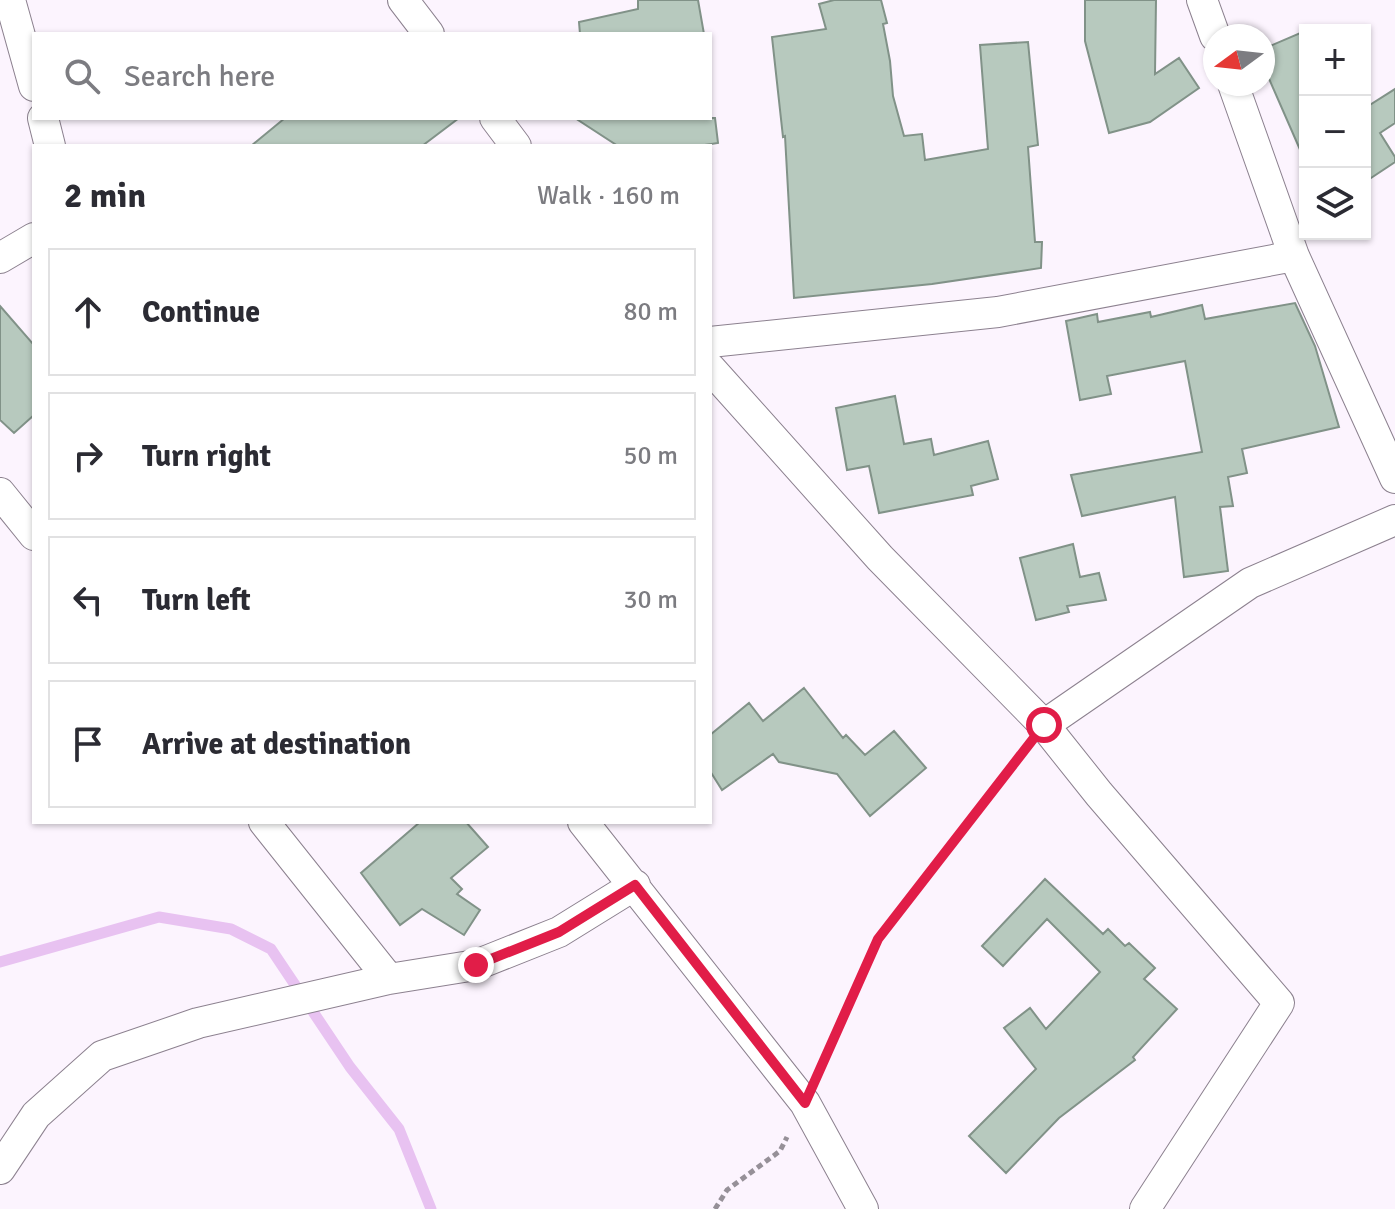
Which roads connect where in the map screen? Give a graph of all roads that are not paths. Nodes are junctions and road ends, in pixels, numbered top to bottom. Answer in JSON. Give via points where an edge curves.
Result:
{"nodes":[{"id":1,"x":10,"y":0,"type":"edge"},
{"id":2,"x":403,"y":0,"type":"edge"},
{"id":3,"x":1202,"y":0,"type":"edge"},
{"id":4,"x":1211,"y":24,"type":"edge"},
{"id":5,"x":427,"y":32,"type":"edge"},
{"id":6,"x":32,"y":79,"type":"edge"},
{"id":7,"x":1237,"y":96,"type":"edge"},
{"id":8,"x":44,"y":120,"type":"edge"},
{"id":9,"x":496,"y":120,"type":"edge"},
{"id":10,"x":50,"y":144,"type":"edge"},
{"id":11,"x":514,"y":144,"type":"edge"},
{"id":12,"x":32,"y":239,"type":"edge"},
{"id":13,"x":1294,"y":256,"type":"junction"},
{"id":14,"x":0,"y":258,"type":"edge"},
{"id":15,"x":712,"y":342,"type":"edge"},
{"id":16,"x":712,"y":370,"type":"edge"},
{"id":17,"x":1395,"y":478,"type":"edge"},
{"id":18,"x":0,"y":493,"type":"edge"},
{"id":19,"x":1395,"y":520,"type":"edge"},
{"id":20,"x":32,"y":533,"type":"edge"},
{"id":21,"x":1044,"y":725,"type":"junction"},
{"id":22,"x":266,"y":824,"type":"edge"},
{"id":23,"x":585,"y":824,"type":"edge"},
{"id":24,"x":635,"y":885,"type":"junction"},
{"id":25,"x":389,"y":979,"type":"junction"},
{"id":26,"x":0,"y":1169,"type":"edge"},
{"id":27,"x":863,"y":1209,"type":"edge"},
{"id":28,"x":1145,"y":1209,"type":"edge"}],
"edges":[{"from":1,"to":6,"type":"street"},
{"from":2,"to":5,"type":"street"},
{"from":3,"to":4,"type":"street"},
{"from":7,"to":13,"type":"street"},
{"from":8,"to":10,"type":"street"},
{"from":9,"to":11,"type":"street"},
{"from":12,"to":14,"type":"street"},
{"from":13,"to":15,"type":"street","via":[[998,312]]},
{"from":13,"to":17,"type":"street"},
{"from":16,"to":21,"type":"street","via":[[880,558]]},
{"from":18,"to":20,"type":"street"},
{"from":19,"to":21,"type":"street","via":[[1250,583]]},
{"from":21,"to":28,"type":"street","via":[[1279,1003]]},
{"from":22,"to":25,"type":"street"},
{"from":23,"to":24,"type":"street"},
{"from":24,"to":25,"type":"street","via":[[559,932],[476,965]]},
{"from":24,"to":27,"type":"street","via":[[805,1103]]},
{"from":25,"to":26,"type":"street","via":[[198,1023],[102,1056],[36,1115]]}]}
